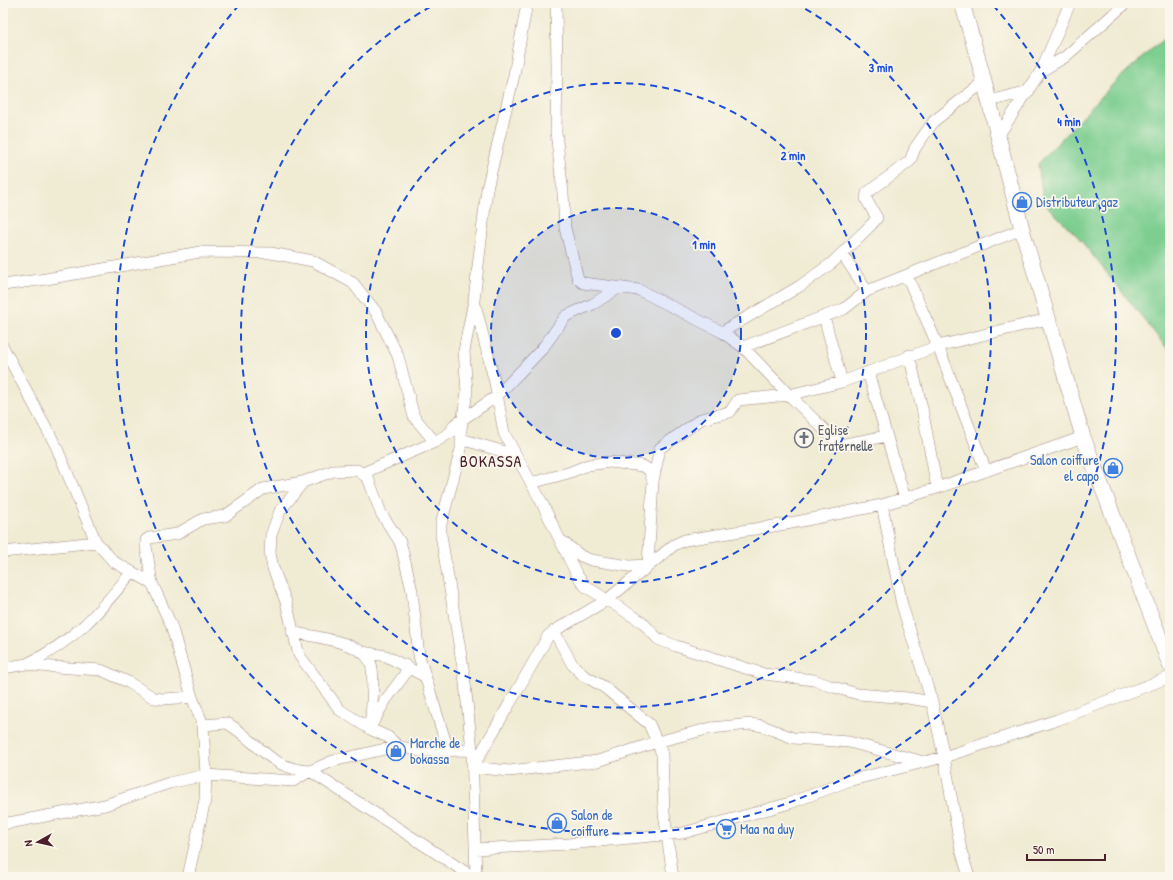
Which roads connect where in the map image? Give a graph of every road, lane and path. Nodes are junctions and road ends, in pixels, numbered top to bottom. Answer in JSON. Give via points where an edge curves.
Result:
{"nodes":[{"id":1,"x":527,"y":3,"type":"edge"},
{"id":2,"x":556,"y":3,"type":"edge"},
{"id":3,"x":962,"y":3,"type":"edge"},
{"id":4,"x":1070,"y":3,"type":"edge"},
{"id":5,"x":1126,"y":3,"type":"edge"},
{"id":6,"x":1041,"y":71,"type":"junction"},
{"id":7,"x":984,"y":82,"type":"junction"},
{"id":8,"x":1029,"y":92,"type":"junction"},
{"id":9,"x":989,"y":101,"type":"junction"},
{"id":10,"x":998,"y":136,"type":"junction"},
{"id":11,"x":1022,"y":229,"type":"junction"},
{"id":12,"x":843,"y":255,"type":"junction"},
{"id":13,"x":907,"y":276,"type":"junction"},
{"id":14,"x":3,"y":285,"type":"edge"},
{"id":15,"x":620,"y":287,"type":"junction"},
{"id":16,"x":867,"y":291,"type":"junction"},
{"id":17,"x":474,"y":300,"type":"junction"},
{"id":18,"x":824,"y":317,"type":"junction"},
{"id":19,"x":1048,"y":319,"type":"junction"},
{"id":20,"x":722,"y":332,"type":"junction"},
{"id":21,"x":938,"y":346,"type":"junction"},
{"id":22,"x":743,"y":347,"type":"junction"},
{"id":23,"x":3,"y":348,"type":"edge"},
{"id":24,"x":909,"y":355,"type":"junction"},
{"id":25,"x":868,"y":372,"type":"junction"},
{"id":26,"x":842,"y":382,"type":"junction"},
{"id":27,"x":789,"y":395,"type":"junction"},
{"id":28,"x":497,"y":396,"type":"junction"},
{"id":29,"x":462,"y":421,"type":"junction"},
{"id":30,"x":887,"y":436,"type":"junction"},
{"id":31,"x":1083,"y":437,"type":"junction"},
{"id":32,"x":460,"y":439,"type":"junction"},
{"id":33,"x":435,"y":442,"type":"junction"},
{"id":34,"x":658,"y":454,"type":"junction"},
{"id":35,"x":515,"y":455,"type":"junction"},
{"id":36,"x":637,"y":464,"type":"junction"},
{"id":37,"x":986,"y":471,"type":"junction"},
{"id":38,"x":363,"y":473,"type":"junction"},
{"id":39,"x":653,"y":481,"type":"junction"},
{"id":40,"x":303,"y":482,"type":"junction"},
{"id":41,"x":531,"y":483,"type":"junction"},
{"id":42,"x":937,"y":488,"type":"junction"},
{"id":43,"x":905,"y":499,"type":"junction"},
{"id":44,"x":882,"y":505,"type":"junction"},
{"id":45,"x":562,"y":541,"type":"junction"},
{"id":46,"x":96,"y":542,"type":"junction"},
{"id":47,"x":3,"y":552,"type":"edge"},
{"id":48,"x":648,"y":565,"type":"junction"},
{"id":49,"x":132,"y":572,"type":"junction"},
{"id":50,"x":152,"y":583,"type":"junction"},
{"id":51,"x":607,"y":600,"type":"junction"},
{"id":52,"x":554,"y":630,"type":"junction"},
{"id":53,"x":292,"y":632,"type":"junction"},
{"id":54,"x":362,"y":652,"type":"junction"},
{"id":55,"x":27,"y":664,"type":"junction"},
{"id":56,"x":1170,"y":664,"type":"edge"},
{"id":57,"x":405,"y":665,"type":"junction"},
{"id":58,"x":3,"y":668,"type":"edge"},
{"id":59,"x":424,"y":676,"type":"junction"},
{"id":60,"x":1170,"y":677,"type":"edge"},
{"id":61,"x":192,"y":697,"type":"junction"},
{"id":62,"x":932,"y":702,"type":"junction"},
{"id":63,"x":203,"y":725,"type":"junction"},
{"id":64,"x":370,"y":729,"type":"junction"},
{"id":65,"x":657,"y":742,"type":"junction"},
{"id":66,"x":398,"y":746,"type":"junction"},
{"id":67,"x":448,"y":750,"type":"junction"},
{"id":68,"x":472,"y":750,"type":"junction"},
{"id":69,"x":944,"y":758,"type":"junction"},
{"id":70,"x":924,"y":762,"type":"junction"},
{"id":71,"x":473,"y":767,"type":"junction"},
{"id":72,"x":310,"y":770,"type":"junction"},
{"id":73,"x":206,"y":775,"type":"junction"},
{"id":74,"x":3,"y":824,"type":"edge"},
{"id":75,"x":667,"y":834,"type":"junction"},
{"id":76,"x":475,"y":854,"type":"junction"},
{"id":77,"x":460,"y":874,"type":"edge"},
{"id":78,"x":188,"y":877,"type":"edge"},
{"id":79,"x":473,"y":877,"type":"edge"},
{"id":80,"x":476,"y":877,"type":"edge"},
{"id":81,"x":673,"y":877,"type":"edge"},
{"id":82,"x":969,"y":877,"type":"edge"}],
"edges":[{"from":1,"to":17,"type":"street","via":[[514,74],[487,189]]},
{"from":2,"to":15,"type":"street","via":[[556,132],[565,228],[578,279],[590,285]]},
{"from":3,"to":7,"type":"main road"},
{"from":4,"to":6,"type":"street"},
{"from":5,"to":6,"type":"street","via":[[1065,58]]},
{"from":6,"to":8,"type":"street"},
{"from":7,"to":9,"type":"main road"},
{"from":7,"to":12,"type":"street","via":[[934,120],[915,148],[910,161],[867,193],[866,199],[877,218]]},
{"from":8,"to":9,"type":"street"},
{"from":8,"to":10,"type":"street"},
{"from":9,"to":10,"type":"main road"},
{"from":10,"to":11,"type":"main road"},
{"from":11,"to":13,"type":"street"},
{"from":11,"to":19,"type":"main road"},
{"from":12,"to":16,"type":"street"},
{"from":12,"to":20,"type":"street","via":[[800,286]]},
{"from":13,"to":16,"type":"street"},
{"from":13,"to":21,"type":"street"},
{"from":14,"to":33,"type":"street","via":[[200,252],[272,253],[313,261],[353,283],[376,312],[398,356],[414,418]]},
{"from":15,"to":20,"type":"street","via":[[639,290]]},
{"from":15,"to":28,"type":"street","via":[[593,304],[566,316],[542,349]]},
{"from":16,"to":18,"type":"street","via":[[844,309]]},
{"from":17,"to":28,"type":"street"},
{"from":17,"to":29,"type":"street","via":[[464,351],[467,392]]},
{"from":18,"to":22,"type":"street"},
{"from":18,"to":26,"type":"street"},
{"from":19,"to":21,"type":"street"},
{"from":19,"to":31,"type":"main road"},
{"from":20,"to":22,"type":"street"},
{"from":21,"to":24,"type":"street"},
{"from":21,"to":37,"type":"street"},
{"from":22,"to":27,"type":"street"},
{"from":23,"to":46,"type":"street","via":[[56,446]]},
{"from":24,"to":25,"type":"street"},
{"from":24,"to":42,"type":"street"},
{"from":25,"to":26,"type":"street"},
{"from":25,"to":30,"type":"street"},
{"from":26,"to":27,"type":"street"},
{"from":27,"to":30,"type":"street","via":[[840,445]]},
{"from":27,"to":34,"type":"street","via":[[738,400],[730,412],[701,419],[660,448]]},
{"from":28,"to":29,"type":"street"},
{"from":28,"to":35,"type":"street","via":[[504,433]]},
{"from":29,"to":32,"type":"street"},
{"from":29,"to":33,"type":"street"},
{"from":30,"to":43,"type":"street"},
{"from":31,"to":37,"type":"street"},
{"from":31,"to":56,"type":"main road"},
{"from":32,"to":35,"type":"street"},
{"from":32,"to":68,"type":"street","via":[[461,449],[443,514],[441,535],[464,674]]},
{"from":33,"to":38,"type":"street"},
{"from":34,"to":36,"type":"street"},
{"from":34,"to":39,"type":"street"},
{"from":35,"to":41,"type":"street"},
{"from":36,"to":39,"type":"street","via":[[649,470]]},
{"from":36,"to":41,"type":"street","via":[[588,464],[568,473]]},
{"from":37,"to":42,"type":"street"},
{"from":38,"to":40,"type":"street","via":[[357,470],[333,471]]},
{"from":38,"to":59,"type":"street","via":[[368,478],[381,513],[400,542],[412,591],[419,656]]},
{"from":39,"to":48,"type":"street"},
{"from":40,"to":50,"type":"street","via":[[263,490],[225,516],[203,519],[177,534],[146,540]]},
{"from":40,"to":53,"type":"street","via":[[280,511],[271,535],[270,553],[273,568],[286,602]]},
{"from":41,"to":45,"type":"street"},
{"from":42,"to":43,"type":"street"},
{"from":43,"to":44,"type":"street"},
{"from":44,"to":48,"type":"street","via":[[685,540],[674,545]]},
{"from":44,"to":62,"type":"street","via":[[902,605]]},
{"from":45,"to":48,"type":"street","via":[[581,556],[591,560],[629,566]]},
{"from":45,"to":51,"type":"street","via":[[581,581],[598,596]]},
{"from":46,"to":47,"type":"street"},
{"from":46,"to":49,"type":"street","via":[[114,562]]},
{"from":48,"to":51,"type":"street"},
{"from":49,"to":50,"type":"street"},
{"from":49,"to":55,"type":"street","via":[[79,631],[58,647]]},
{"from":50,"to":61,"type":"street","via":[[173,632]]},
{"from":51,"to":52,"type":"street"},
{"from":51,"to":62,"type":"street","via":[[642,622],[658,639],[764,674],[814,680],[858,694]]},
{"from":52,"to":65,"type":"street","via":[[572,664],[649,724]]},
{"from":52,"to":71,"type":"street","via":[[504,710]]},
{"from":53,"to":54,"type":"street","via":[[350,645]]},
{"from":53,"to":64,"type":"street","via":[[299,655],[340,710]]},
{"from":54,"to":57,"type":"street","via":[[386,656]]},
{"from":54,"to":64,"type":"street","via":[[370,662],[373,675]]},
{"from":55,"to":58,"type":"street"},
{"from":55,"to":61,"type":"street","via":[[101,670],[128,682],[154,698]]},
{"from":57,"to":59,"type":"street"},
{"from":57,"to":64,"type":"street","via":[[405,674],[385,701]]},
{"from":59,"to":67,"type":"street"},
{"from":60,"to":69,"type":"street","via":[[1057,720]]},
{"from":61,"to":63,"type":"street"},
{"from":62,"to":69,"type":"street"},
{"from":63,"to":72,"type":"street","via":[[227,723],[268,757],[300,770]]},
{"from":63,"to":73,"type":"street"},
{"from":64,"to":66,"type":"street","via":[[388,737]]},
{"from":65,"to":70,"type":"street","via":[[711,728],[751,724],[793,738],[849,742]]},
{"from":65,"to":71,"type":"street","via":[[598,761],[572,765],[509,771]]},
{"from":65,"to":75,"type":"street","via":[[664,766],[664,813]]},
{"from":66,"to":67,"type":"street","via":[[420,751]]},
{"from":66,"to":72,"type":"street","via":[[333,761]]},
{"from":67,"to":68,"type":"street"},
{"from":68,"to":71,"type":"street"},
{"from":69,"to":70,"type":"street"},
{"from":69,"to":82,"type":"street","via":[[961,850]]},
{"from":70,"to":75,"type":"street","via":[[848,781],[750,816],[683,833]]},
{"from":71,"to":76,"type":"street"},
{"from":72,"to":73,"type":"street","via":[[293,781]]},
{"from":72,"to":77,"type":"street"},
{"from":73,"to":74,"type":"street","via":[[169,783],[105,805]]},
{"from":73,"to":78,"type":"street","via":[[204,808]]},
{"from":75,"to":76,"type":"street"},
{"from":75,"to":81,"type":"street"},
{"from":76,"to":77,"type":"street"},
{"from":76,"to":80,"type":"street"},
{"from":77,"to":79,"type":"street"}]}
